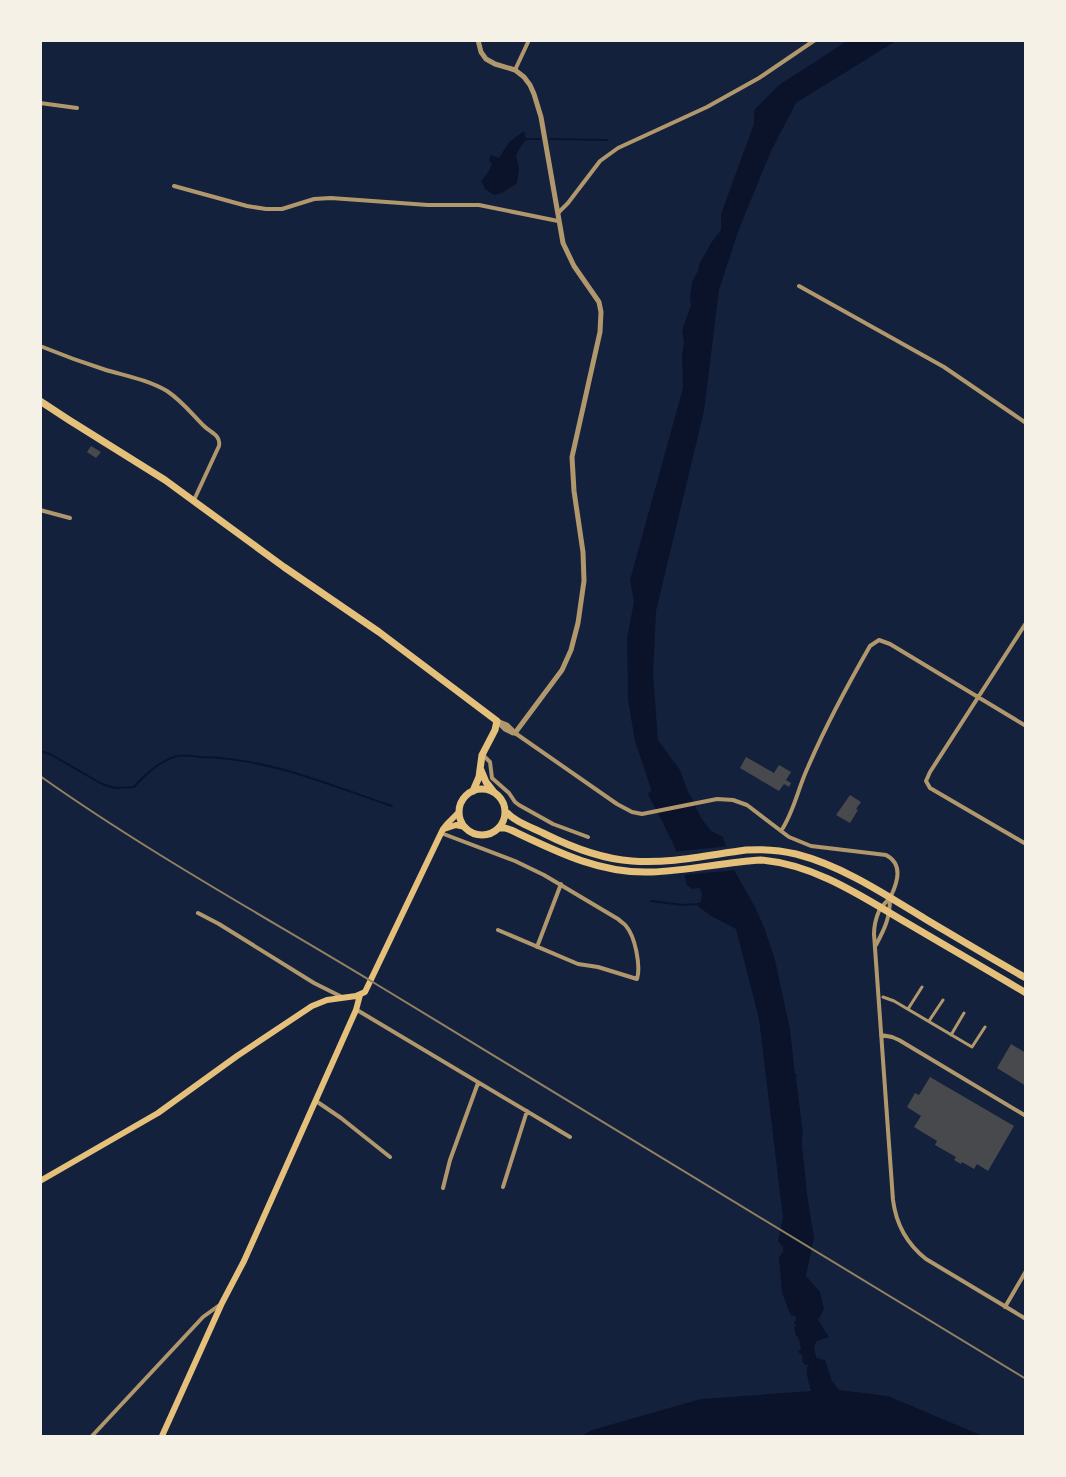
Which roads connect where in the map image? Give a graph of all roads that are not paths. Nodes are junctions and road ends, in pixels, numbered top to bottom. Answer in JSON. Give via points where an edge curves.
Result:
{"nodes":[{"id":1,"x":478,"y":40,"type":"edge"},
{"id":2,"x":530,"y":40,"type":"edge"},
{"id":3,"x":815,"y":40,"type":"edge"},
{"id":4,"x":515,"y":70,"type":"junction"},
{"id":5,"x":40,"y":103,"type":"edge"},
{"id":6,"x":77,"y":108,"type":"dead end"},
{"id":7,"x":174,"y":186,"type":"dead end"},
{"id":8,"x":557,"y":217,"type":"junction"},
{"id":9,"x":799,"y":286,"type":"dead end"},
{"id":10,"x":40,"y":346,"type":"edge"},
{"id":11,"x":40,"y":401,"type":"edge"},
{"id":12,"x":1026,"y":423,"type":"edge"},
{"id":13,"x":194,"y":500,"type":"junction"},
{"id":14,"x":40,"y":510,"type":"edge"},
{"id":15,"x":70,"y":518,"type":"dead end"},
{"id":16,"x":1026,"y":623,"type":"edge"},
{"id":17,"x":978,"y":697,"type":"junction"},
{"id":18,"x":497,"y":721,"type":"junction"},
{"id":19,"x":1026,"y":726,"type":"edge"},
{"id":20,"x":515,"y":733,"type":"junction"},
{"id":21,"x":482,"y":755,"type":"junction"},
{"id":22,"x":481,"y":768,"type":"junction"},
{"id":23,"x":473,"y":791,"type":"junction"},
{"id":24,"x":494,"y":792,"type":"junction"},
{"id":25,"x":505,"y":811,"type":"junction"},
{"id":26,"x":459,"y":812,"type":"junction"},
{"id":27,"x":465,"y":827,"type":"junction"},
{"id":28,"x":499,"y":828,"type":"junction"},
{"id":29,"x":442,"y":831,"type":"junction"},
{"id":30,"x":781,"y":831,"type":"junction"},
{"id":31,"x":588,"y":837,"type":"dead end"},
{"id":32,"x":1026,"y":844,"type":"edge"},
{"id":33,"x":561,"y":884,"type":"junction"},
{"id":34,"x":890,"y":898,"type":"junction"},
{"id":35,"x":881,"y":908,"type":"junction"},
{"id":36,"x":889,"y":913,"type":"junction"},
{"id":37,"x":198,"y":914,"type":"dead end"},
{"id":38,"x":498,"y":930,"type":"dead end"},
{"id":39,"x":876,"y":945,"type":"junction"},
{"id":40,"x":537,"y":947,"type":"junction"},
{"id":41,"x":1026,"y":978,"type":"edge"},
{"id":42,"x":922,"y":987,"type":"dead end"},
{"id":43,"x":1026,"y":993,"type":"edge"},
{"id":44,"x":360,"y":995,"type":"junction"},
{"id":45,"x":883,"y":997,"type":"dead end"},
{"id":46,"x":343,"y":998,"type":"junction"},
{"id":47,"x":943,"y":1000,"type":"dead end"},
{"id":48,"x":908,"y":1009,"type":"junction"},
{"id":49,"x":356,"y":1010,"type":"junction"},
{"id":50,"x":964,"y":1013,"type":"dead end"},
{"id":51,"x":929,"y":1022,"type":"junction"},
{"id":52,"x":985,"y":1027,"type":"dead end"},
{"id":53,"x":881,"y":1035,"type":"junction"},
{"id":54,"x":951,"y":1035,"type":"junction"},
{"id":55,"x":478,"y":1083,"type":"junction"},
{"id":56,"x":316,"y":1101,"type":"junction"},
{"id":57,"x":526,"y":1111,"type":"junction"},
{"id":58,"x":1026,"y":1116,"type":"edge"},
{"id":59,"x":570,"y":1137,"type":"dead end"},
{"id":60,"x":390,"y":1157,"type":"dead end"},
{"id":61,"x":40,"y":1181,"type":"edge"},
{"id":62,"x":503,"y":1187,"type":"dead end"},
{"id":63,"x":443,"y":1188,"type":"dead end"},
{"id":64,"x":1026,"y":1271,"type":"edge"},
{"id":65,"x":222,"y":1303,"type":"junction"},
{"id":66,"x":1005,"y":1307,"type":"junction"},
{"id":67,"x":1026,"y":1319,"type":"edge"},
{"id":68,"x":92,"y":1437,"type":"edge"},
{"id":69,"x":162,"y":1437,"type":"edge"}],
"edges":[{"from":1,"to":4,"type":"street","via":[[481,52],[490,62]]},
{"from":2,"to":4,"type":"street"},
{"from":3,"to":8,"type":"street","via":[[707,107],[618,148],[600,161]]},
{"from":4,"to":8,"type":"street","via":[[530,85],[541,117]]},
{"from":5,"to":6,"type":"street"},
{"from":7,"to":8,"type":"street","via":[[266,209],[331,198],[479,205]]},
{"from":8,"to":20,"type":"street","via":[[562,243],[599,302],[601,312],[572,457],[584,581],[567,661]]},
{"from":9,"to":12,"type":"street","via":[[944,367]]},
{"from":10,"to":13,"type":"street","via":[[157,386],[186,406],[218,437],[219,446]]},
{"from":11,"to":13,"type":"main road"},
{"from":13,"to":18,"type":"main road"},
{"from":14,"to":15,"type":"street"},
{"from":16,"to":17,"type":"street"},
{"from":17,"to":19,"type":"street"},
{"from":17,"to":30,"type":"street","via":[[890,644],[874,642],[831,715]]},
{"from":17,"to":32,"type":"street","via":[[930,772],[927,783]]},
{"from":18,"to":20,"type":"street"},
{"from":18,"to":21,"type":"main road"},
{"from":20,"to":30,"type":"street","via":[[632,812],[646,814],[726,799],[740,802]]},
{"from":21,"to":22,"type":"main road"},
{"from":21,"to":31,"type":"street","via":[[490,762],[492,778],[519,805]]},
{"from":22,"to":23,"type":"main road"},
{"from":22,"to":24,"type":"main road"},
{"from":23,"to":24,"type":"main road"},
{"from":23,"to":26,"type":"main road","via":[[464,798]]},
{"from":24,"to":25,"type":"main road"},
{"from":25,"to":28,"type":"main road"},
{"from":25,"to":34,"type":"main road","via":[[552,838],[622,860],[664,861],[746,850],[777,851],[836,869]]},
{"from":26,"to":27,"type":"main road"},
{"from":26,"to":29,"type":"main road"},
{"from":27,"to":28,"type":"main road","via":[[479,835]]},
{"from":27,"to":29,"type":"main road","via":[[456,825]]},
{"from":28,"to":35,"type":"main road","via":[[602,867],[650,872],[774,861],[805,869]]},
{"from":29,"to":33,"type":"street"},
{"from":29,"to":44,"type":"main road","via":[[366,990]]},
{"from":30,"to":34,"type":"street","via":[[811,846],[890,856],[898,868]]},
{"from":33,"to":40,"type":"street"},
{"from":33,"to":40,"type":"street","via":[[626,926],[639,966],[637,979],[578,964]]},
{"from":34,"to":35,"type":"street"},
{"from":34,"to":36,"type":"street"},
{"from":34,"to":41,"type":"main road"},
{"from":35,"to":36,"type":"main road"},
{"from":35,"to":39,"type":"street","via":[[874,928]]},
{"from":36,"to":39,"type":"street"},
{"from":36,"to":43,"type":"main road"},
{"from":37,"to":46,"type":"street"},
{"from":38,"to":40,"type":"street"},
{"from":39,"to":53,"type":"street"},
{"from":42,"to":48,"type":"street"},
{"from":44,"to":46,"type":"main road"},
{"from":44,"to":49,"type":"main road"},
{"from":45,"to":48,"type":"street"},
{"from":46,"to":61,"type":"main road","via":[[305,1009],[158,1113]]},
{"from":47,"to":51,"type":"street"},
{"from":48,"to":51,"type":"street"},
{"from":49,"to":55,"type":"street"},
{"from":49,"to":56,"type":"main road"},
{"from":50,"to":54,"type":"street"},
{"from":51,"to":54,"type":"street"},
{"from":52,"to":54,"type":"street","via":[[972,1047]]},
{"from":53,"to":58,"type":"street","via":[[899,1040]]},
{"from":53,"to":66,"type":"street","via":[[893,1200],[901,1228],[926,1259]]},
{"from":55,"to":57,"type":"street"},
{"from":55,"to":63,"type":"street"},
{"from":56,"to":60,"type":"street"},
{"from":56,"to":65,"type":"main road"},
{"from":57,"to":59,"type":"street"},
{"from":57,"to":62,"type":"street"},
{"from":64,"to":66,"type":"street"},
{"from":65,"to":68,"type":"street","via":[[203,1317]]},
{"from":65,"to":69,"type":"main road"},
{"from":66,"to":67,"type":"street"}]}
